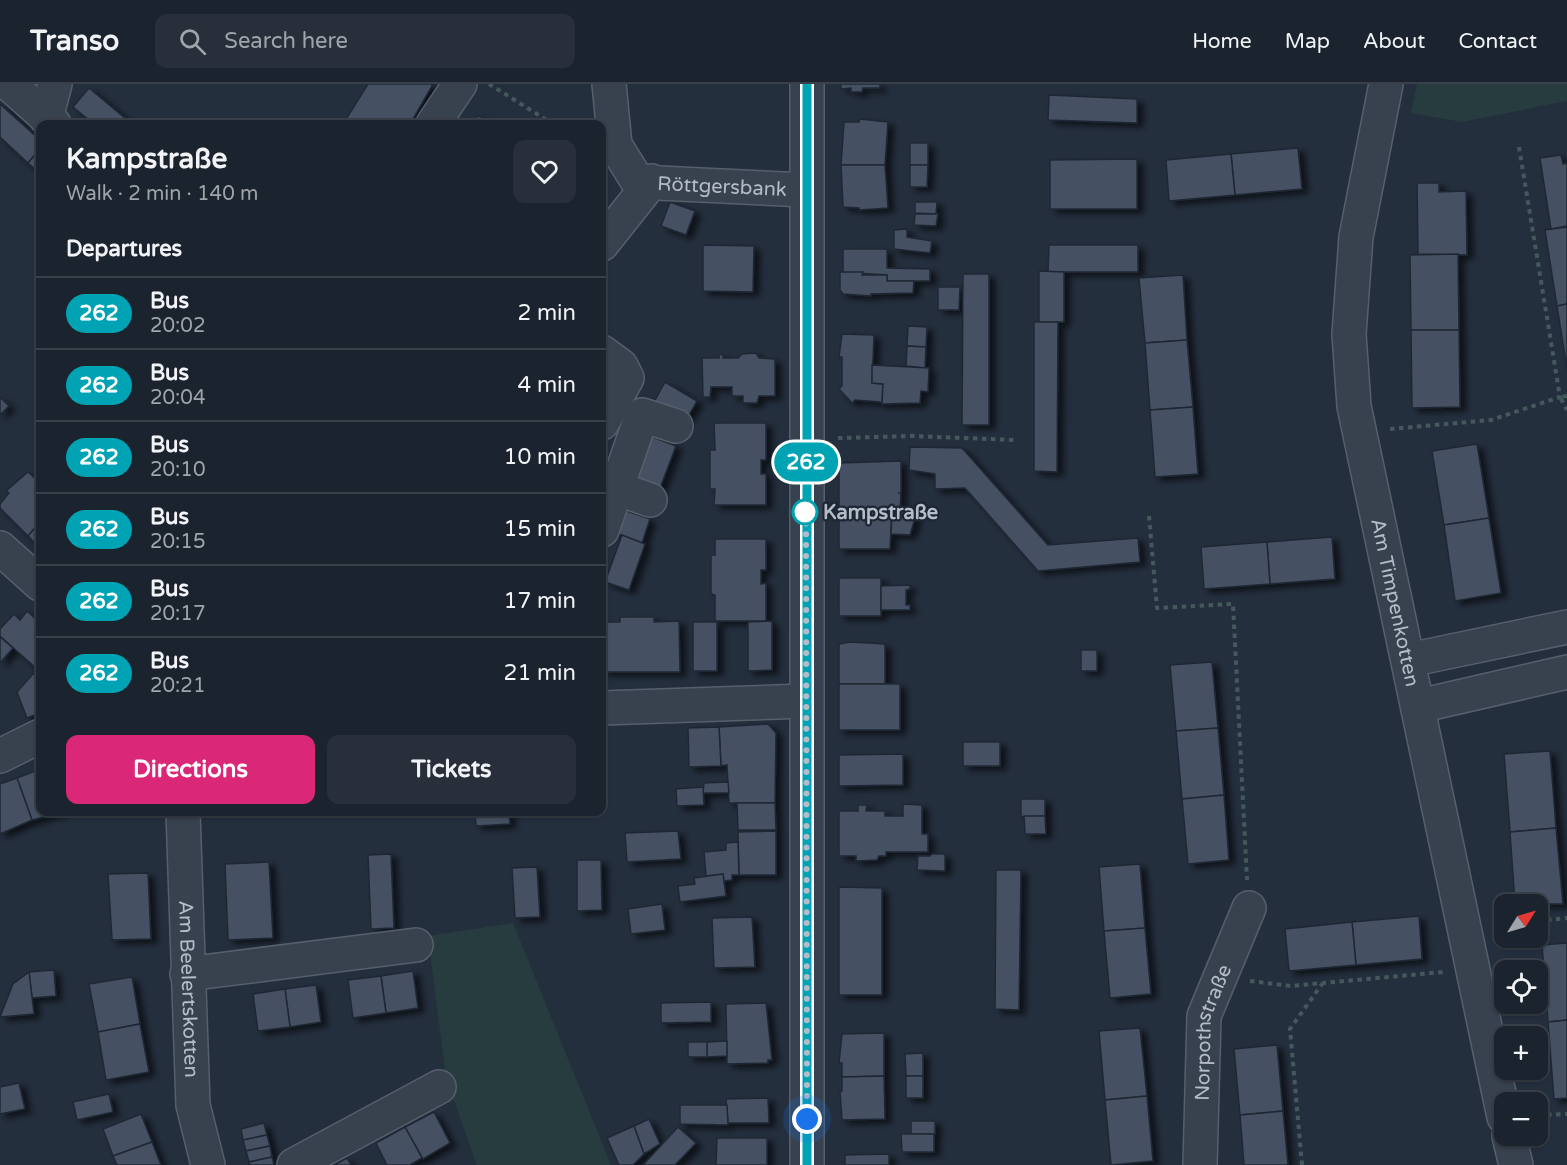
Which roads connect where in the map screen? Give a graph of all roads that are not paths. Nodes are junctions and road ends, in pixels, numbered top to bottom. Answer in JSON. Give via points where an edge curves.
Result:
{"nodes":[{"id":1,"x":9,"y":84,"type":"edge"},
{"id":2,"x":55,"y":84,"type":"edge"},
{"id":3,"x":460,"y":84,"type":"edge"},
{"id":4,"x":609,"y":84,"type":"edge"},
{"id":5,"x":807,"y":84,"type":"edge"},
{"id":6,"x":1386,"y":84,"type":"edge"},
{"id":7,"x":49,"y":120,"type":"edge"},
{"id":8,"x":50,"y":120,"type":"edge"},
{"id":9,"x":436,"y":120,"type":"edge"},
{"id":10,"x":645,"y":181,"type":"junction"},
{"id":11,"x":805,"y":190,"type":"junction"},
{"id":12,"x":606,"y":238,"type":"edge"},
{"id":13,"x":606,"y":355,"type":"edge"},
{"id":14,"x":606,"y":416,"type":"edge"},
{"id":15,"x":676,"y":426,"type":"dead end"},
{"id":16,"x":616,"y":488,"type":"junction"},
{"id":17,"x":650,"y":500,"type":"dead end"},
{"id":18,"x":606,"y":518,"type":"edge"},
{"id":19,"x":0,"y":548,"type":"edge"},
{"id":20,"x":36,"y":580,"type":"edge"},
{"id":21,"x":1567,"y":627,"type":"edge"},
{"id":22,"x":1409,"y":660,"type":"junction"},
{"id":23,"x":1567,"y":672,"type":"edge"},
{"id":24,"x":805,"y":701,"type":"junction"},
{"id":25,"x":1419,"y":706,"type":"junction"},
{"id":26,"x":606,"y":708,"type":"edge"},
{"id":27,"x":36,"y":738,"type":"edge"},
{"id":28,"x":0,"y":756,"type":"edge"},
{"id":29,"x":183,"y":816,"type":"edge"},
{"id":30,"x":1249,"y":908,"type":"road end"},
{"id":31,"x":416,"y":945,"type":"dead end"},
{"id":32,"x":187,"y":974,"type":"junction"},
{"id":33,"x":439,"y":1087,"type":"dead end"},
{"id":34,"x":1499,"y":1092,"type":"edge"},
{"id":35,"x":1511,"y":1146,"type":"edge"},
{"id":36,"x":208,"y":1165,"type":"edge"},
{"id":37,"x":294,"y":1165,"type":"edge"},
{"id":38,"x":807,"y":1165,"type":"edge"},
{"id":39,"x":1200,"y":1165,"type":"edge"},
{"id":40,"x":1516,"y":1165,"type":"edge"}],
"edges":[{"from":1,"to":7,"type":"street"},
{"from":2,"to":8,"type":"street"},
{"from":3,"to":9,"type":"street"},
{"from":4,"to":10,"type":"street","via":[[615,145]]},
{"from":5,"to":11,"type":"street"},
{"from":6,"to":22,"type":"street","name":"Am Timpenkotten","via":[[1355,248],[1349,334],[1354,406]]},
{"from":10,"to":11,"type":"street","name":"Röttgersbank"},
{"from":10,"to":12,"type":"street"},
{"from":11,"to":24,"type":"street"},
{"from":13,"to":14,"type":"street","via":[[621,366],[627,378]]},
{"from":15,"to":16,"type":"street","via":[[642,414]]},
{"from":16,"to":17,"type":"street"},
{"from":16,"to":18,"type":"street"},
{"from":19,"to":20,"type":"street"},
{"from":21,"to":22,"type":"street"},
{"from":22,"to":25,"type":"street","name":"Am Timpenkotten"},
{"from":23,"to":25,"type":"street"},
{"from":24,"to":26,"type":"street"},
{"from":24,"to":38,"type":"street"},
{"from":25,"to":34,"type":"street","name":"Am Timpenkotten"},
{"from":27,"to":28,"type":"street"},
{"from":29,"to":32,"type":"street","name":"Am Beelertskotten"},
{"from":30,"to":39,"type":"street","name":"Norpothstraße","via":[[1204,1016]]},
{"from":31,"to":32,"type":"street"},
{"from":32,"to":36,"type":"street","name":"Am Beelertskotten","via":[[193,1105]]},
{"from":33,"to":37,"type":"street"},
{"from":35,"to":40,"type":"street"}]}
